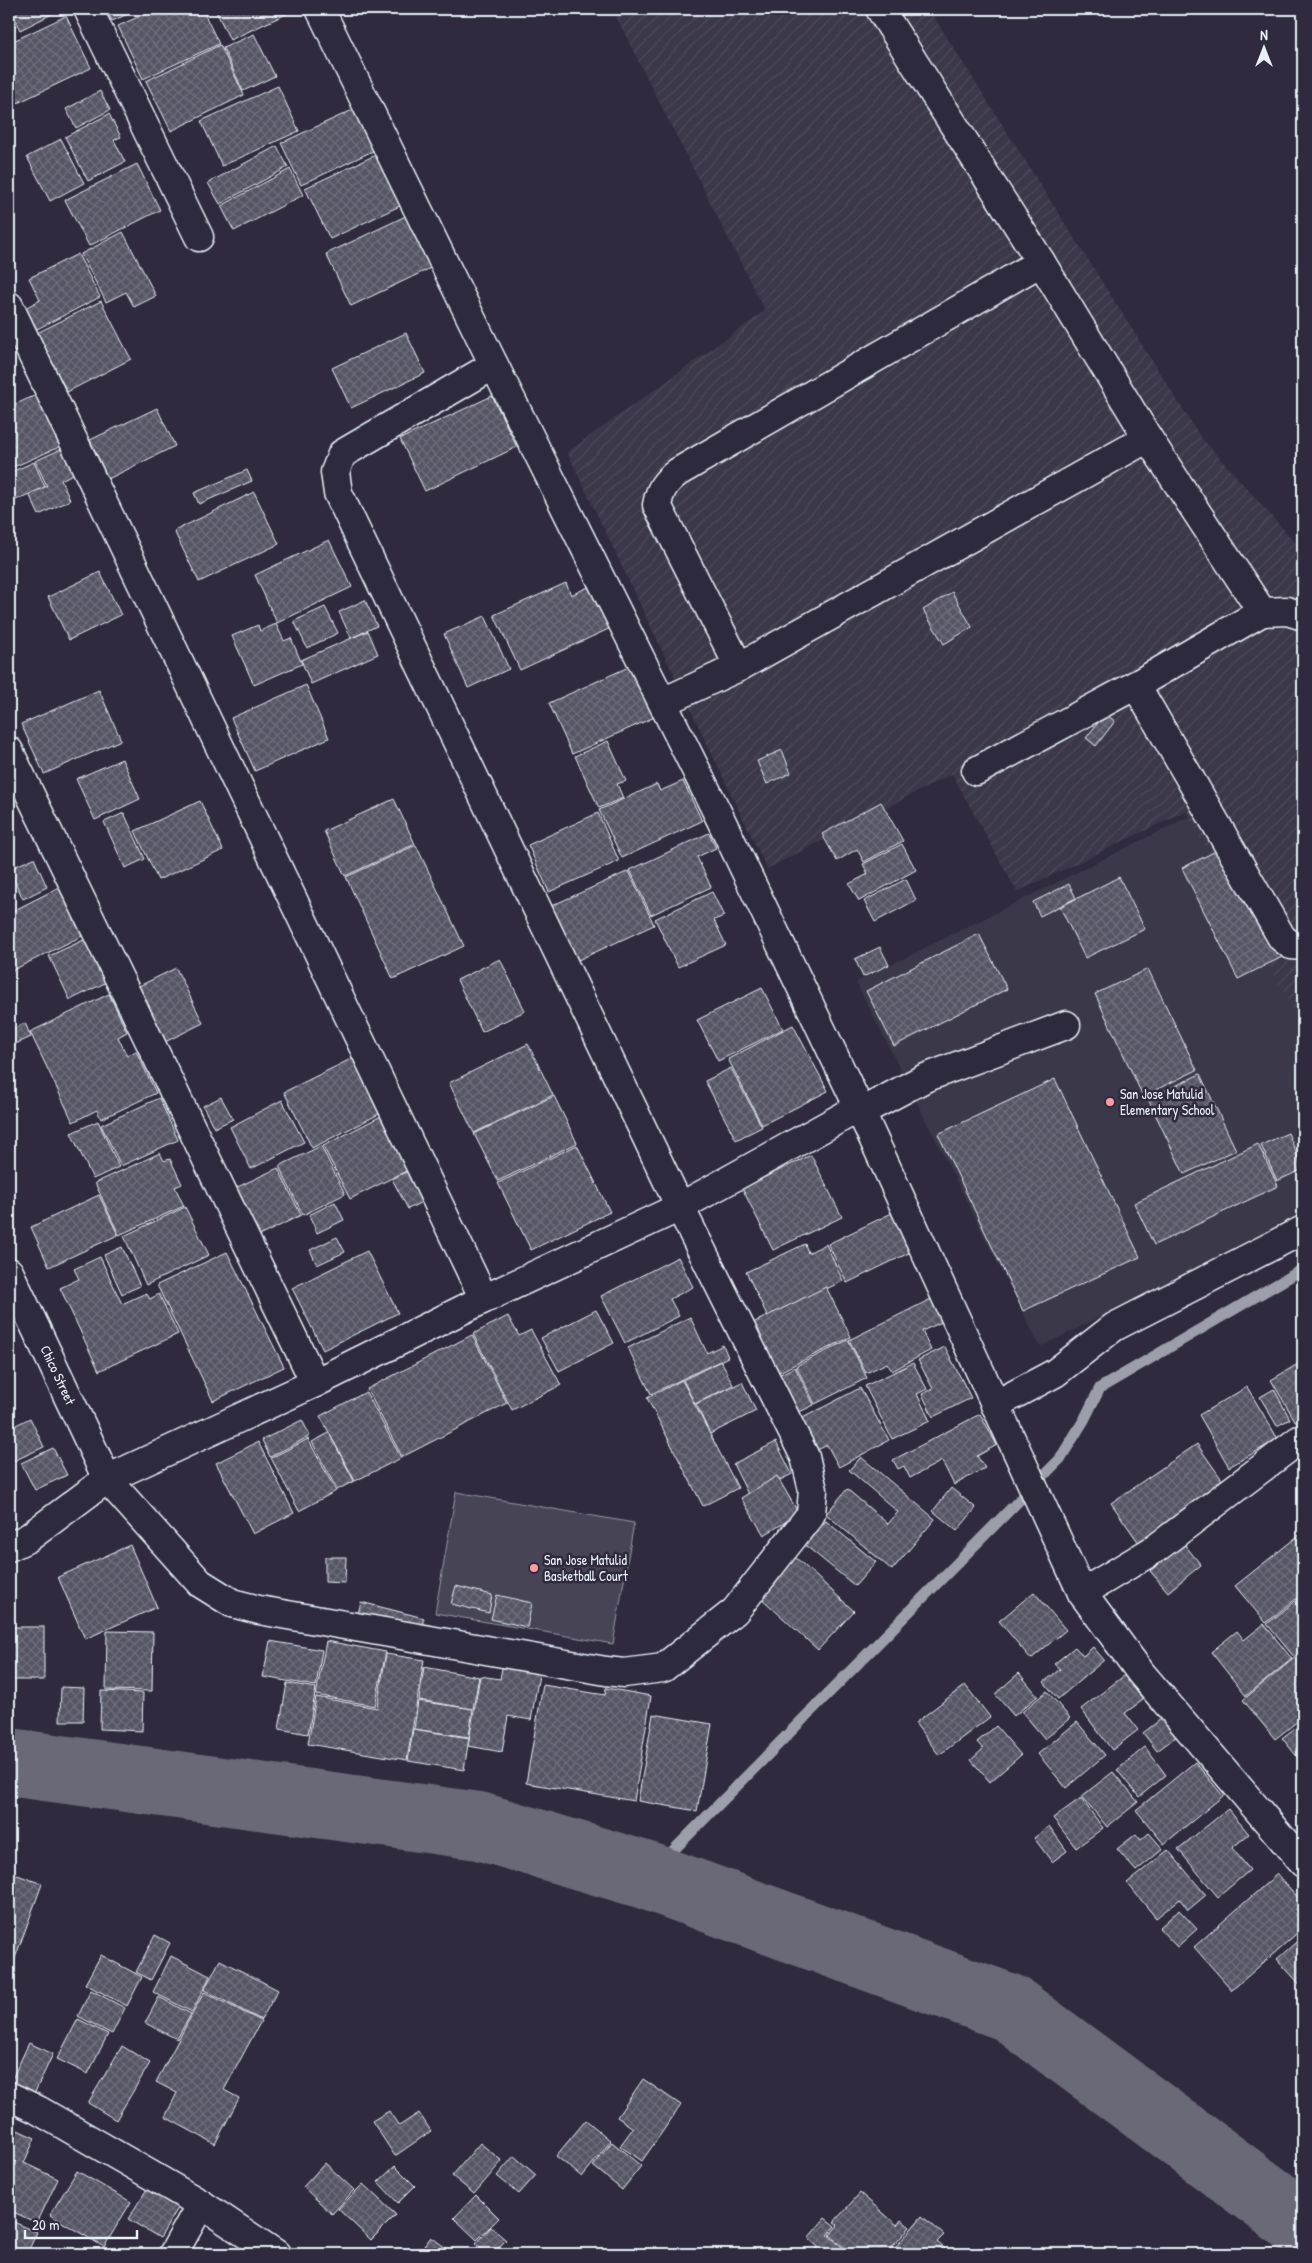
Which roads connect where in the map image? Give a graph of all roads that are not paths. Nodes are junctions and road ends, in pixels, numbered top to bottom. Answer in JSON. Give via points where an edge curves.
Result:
{"nodes":[{"id":1,"x":88,"y":9,"type":"edge"},
{"id":2,"x":320,"y":9,"type":"edge"},
{"id":3,"x":880,"y":9,"type":"edge"},
{"id":4,"x":199,"y":237,"type":"dead end"},
{"id":5,"x":1041,"y":262,"type":"junction"},
{"id":6,"x":9,"y":306,"type":"edge"},
{"id":7,"x":494,"y":365,"type":"junction"},
{"id":8,"x":1148,"y":438,"type":"junction"},
{"id":9,"x":1262,"y":612,"type":"junction"},
{"id":10,"x":1303,"y":616,"type":"edge"},
{"id":11,"x":739,"y":667,"type":"junction"},
{"id":12,"x":1136,"y":685,"type":"junction"},
{"id":13,"x":663,"y":702,"type":"junction"},
{"id":14,"x":9,"y":751,"type":"edge"},
{"id":15,"x":976,"y":771,"type":"dead end"},
{"id":16,"x":1303,"y":946,"type":"edge"},
{"id":17,"x":1066,"y":1025,"type":"dead end"},
{"id":18,"x":862,"y":1112,"type":"junction"},
{"id":19,"x":680,"y":1207,"type":"junction"},
{"id":20,"x":1303,"y":1230,"type":"edge"},
{"id":21,"x":9,"y":1272,"type":"edge"},
{"id":22,"x":484,"y":1299,"type":"junction"},
{"id":23,"x":315,"y":1383,"type":"junction"},
{"id":24,"x":995,"y":1405,"type":"junction"},
{"id":25,"x":1299,"y":1440,"type":"dead end"},
{"id":26,"x":107,"y":1479,"type":"junction"},
{"id":27,"x":9,"y":1547,"type":"edge"},
{"id":28,"x":1082,"y":1593,"type":"junction"},
{"id":29,"x":1303,"y":1863,"type":"edge"},
{"id":30,"x":9,"y":2096,"type":"edge"},
{"id":31,"x":201,"y":2204,"type":"junction"},
{"id":32,"x":173,"y":2254,"type":"edge"},
{"id":33,"x":274,"y":2254,"type":"edge"}],
"edges":[{"from":1,"to":4,"type":"street"},
{"from":2,"to":7,"type":"street"},
{"from":3,"to":5,"type":"street"},
{"from":5,"to":8,"type":"street"},
{"from":5,"to":11,"type":"street","via":[[678,472],[666,482],[659,492],[657,505]]},
{"from":6,"to":22,"type":"street"},
{"from":7,"to":13,"type":"street"},
{"from":7,"to":19,"type":"street","name":"Chico Street","via":[[342,454],[336,472],[338,493]]},
{"from":8,"to":9,"type":"street"},
{"from":8,"to":11,"type":"street"},
{"from":9,"to":10,"type":"street","via":[[1286,611]]},
{"from":9,"to":12,"type":"street"},
{"from":11,"to":13,"type":"street"},
{"from":12,"to":15,"type":"street"},
{"from":12,"to":16,"type":"street","via":[[1282,938],[1291,945]]},
{"from":13,"to":18,"type":"street"},
{"from":14,"to":23,"type":"street"},
{"from":17,"to":18,"type":"street","via":[[925,1078]]},
{"from":18,"to":19,"type":"street","via":[[846,1116]]},
{"from":18,"to":24,"type":"street"},
{"from":19,"to":22,"type":"street"},
{"from":19,"to":26,"type":"street","name":"Chico Street","via":[[805,1457],[812,1490],[811,1514],[735,1611],[663,1668],[624,1673],[606,1671],[232,1603],[200,1583]]},
{"from":20,"to":24,"type":"street","via":[[1114,1327],[1055,1373]]},
{"from":21,"to":26,"type":"street","name":"Chico Street"},
{"from":22,"to":23,"type":"street"},
{"from":23,"to":26,"type":"street"},
{"from":24,"to":28,"type":"street"},
{"from":25,"to":28,"type":"street","via":[[1155,1548]]},
{"from":26,"to":27,"type":"street","via":[[28,1538]]},
{"from":28,"to":29,"type":"street","via":[[1141,1673]]},
{"from":30,"to":31,"type":"street"},
{"from":31,"to":32,"type":"street"},
{"from":31,"to":33,"type":"street"}]}
